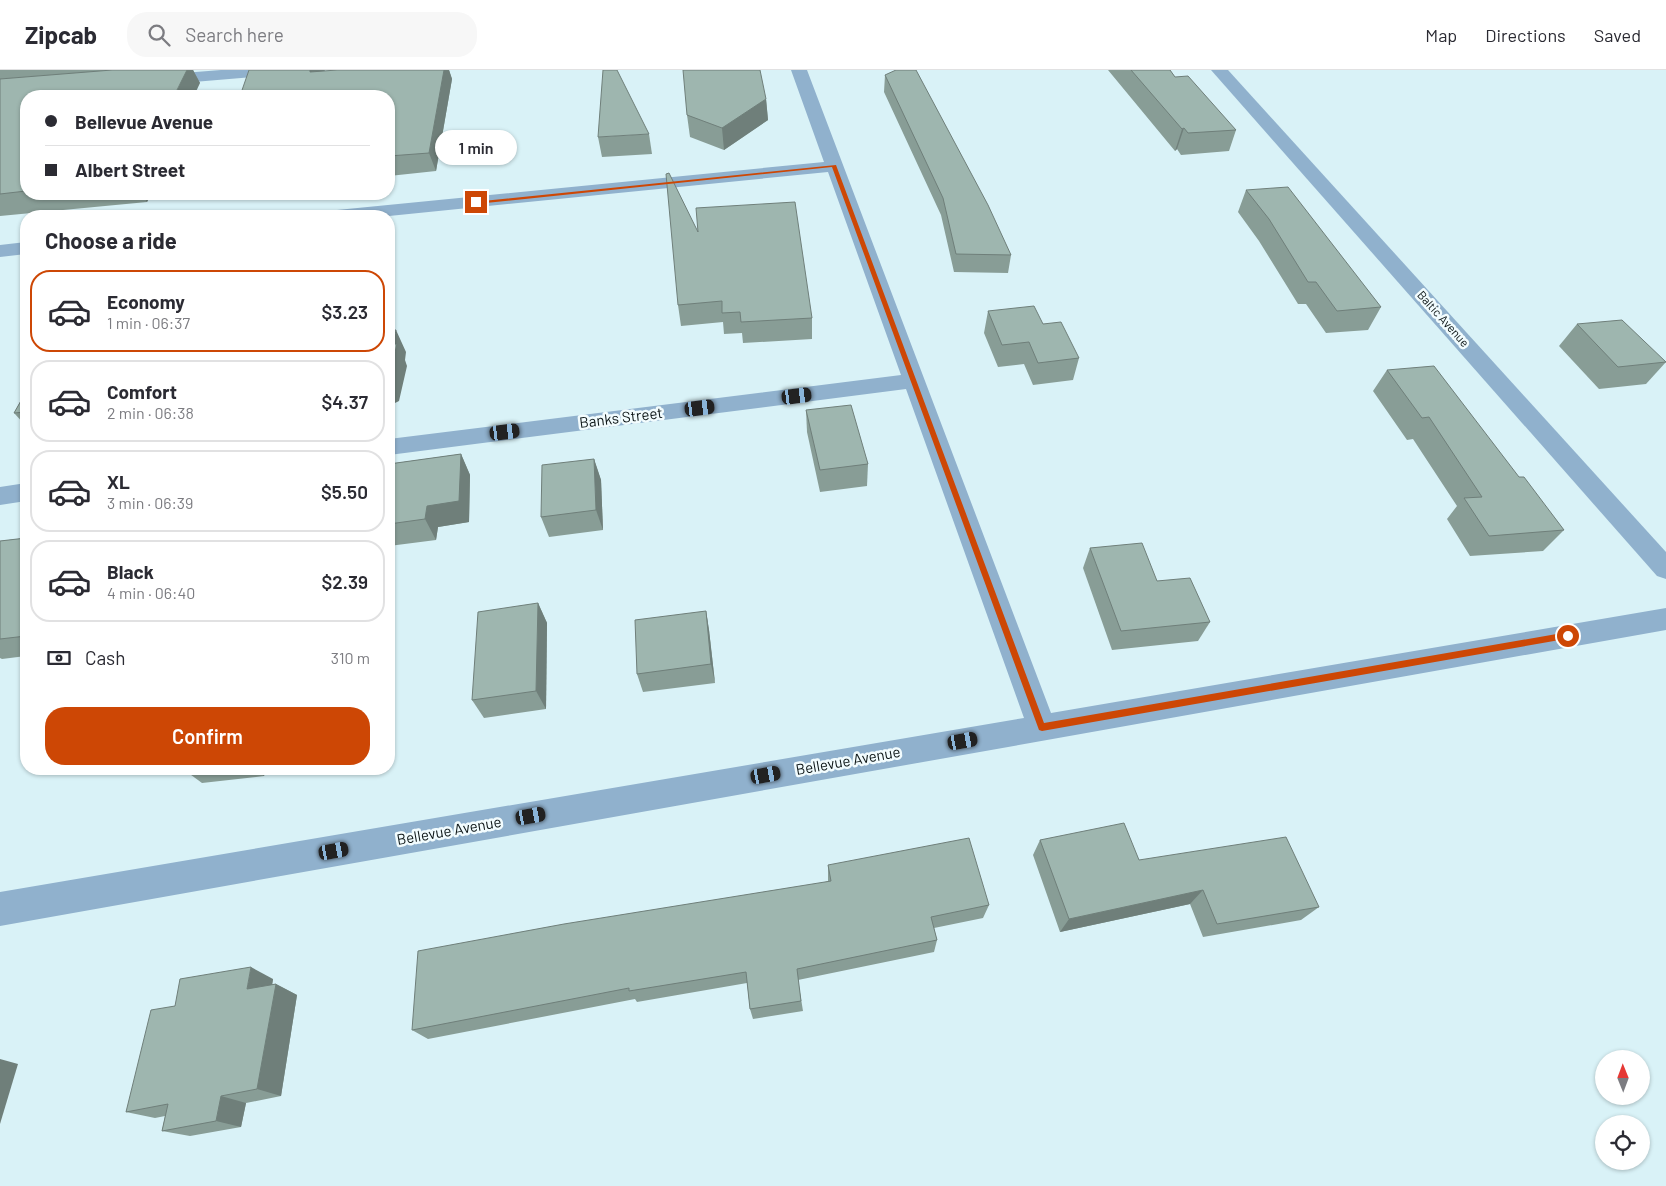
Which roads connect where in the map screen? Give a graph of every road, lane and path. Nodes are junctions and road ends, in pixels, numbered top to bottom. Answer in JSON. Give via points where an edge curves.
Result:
{"nodes":[{"id":1,"x":277,"y":70,"type":"edge"},
{"id":2,"x":799,"y":70,"type":"edge"},
{"id":3,"x":1219,"y":70,"type":"edge"},
{"id":4,"x":138,"y":82,"type":"edge"},
{"id":5,"x":834,"y":166,"type":"junction"},
{"id":6,"x":395,"y":210,"type":"edge"},
{"id":7,"x":20,"y":248,"type":"edge"},
{"id":8,"x":0,"y":250,"type":"edge"},
{"id":9,"x":914,"y":381,"type":"junction"},
{"id":10,"x":395,"y":446,"type":"edge"},
{"id":11,"x":20,"y":493,"type":"edge"},
{"id":12,"x":0,"y":496,"type":"edge"},
{"id":13,"x":1666,"y":569,"type":"edge"},
{"id":14,"x":1666,"y":619,"type":"edge"},
{"id":15,"x":1042,"y":727,"type":"junction"},
{"id":16,"x":0,"y":909,"type":"edge"}],
"edges":[{"from":1,"to":4,"type":"street"},
{"from":2,"to":5,"type":"street"},
{"from":3,"to":13,"type":"street","name":"Baltic Avenue"},
{"from":5,"to":6,"type":"street"},
{"from":5,"to":9,"type":"street"},
{"from":7,"to":8,"type":"street"},
{"from":9,"to":10,"type":"street","name":"Banks Street"},
{"from":9,"to":15,"type":"street"},
{"from":11,"to":12,"type":"street"},
{"from":14,"to":15,"type":"street","name":"Bellevue Avenue"},
{"from":15,"to":16,"type":"street","name":"Bellevue Avenue"}]}
